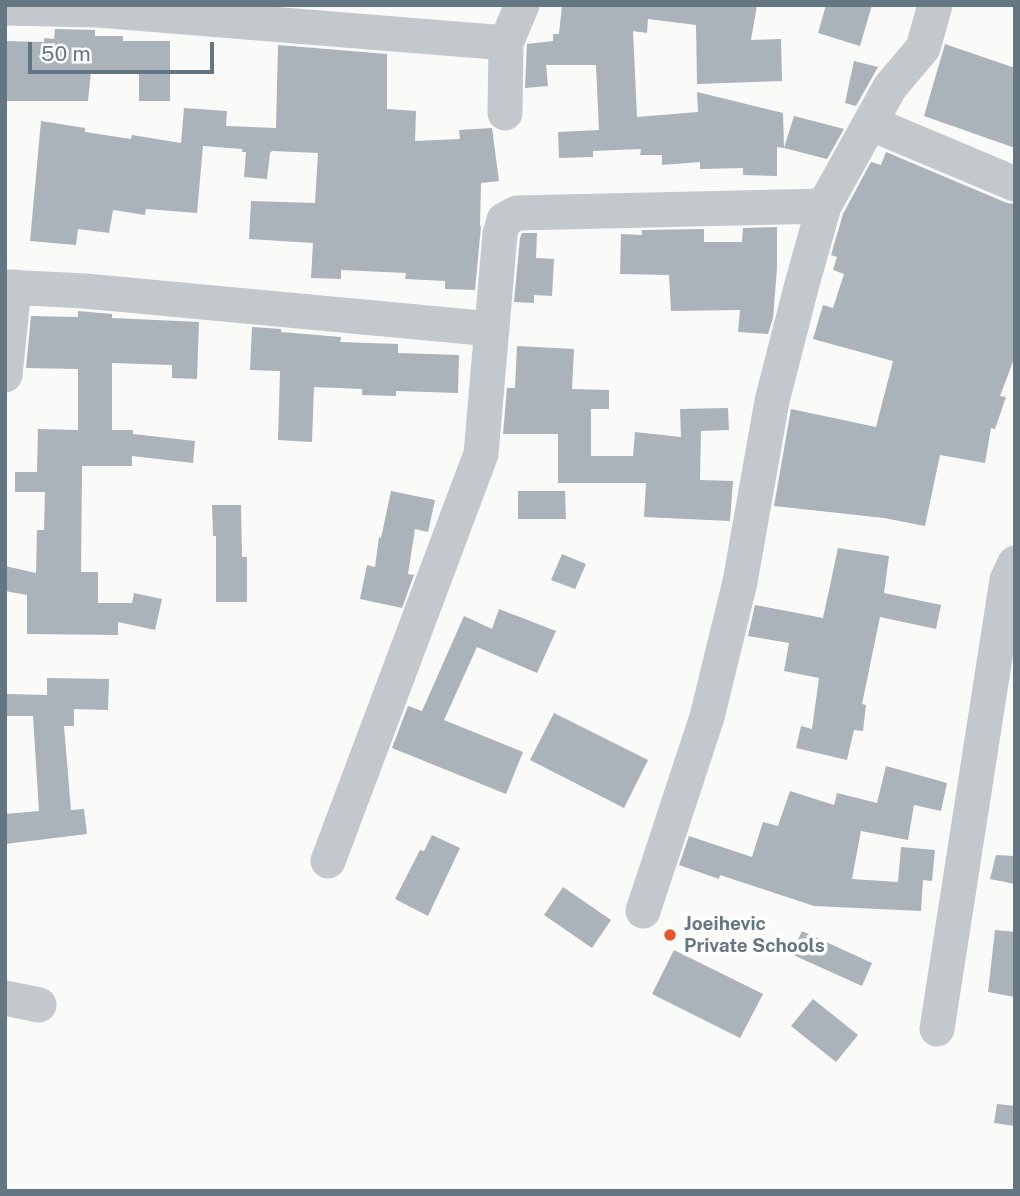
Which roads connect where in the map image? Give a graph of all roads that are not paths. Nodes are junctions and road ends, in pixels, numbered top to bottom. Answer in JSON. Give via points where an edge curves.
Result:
{"nodes":[{"id":1,"x":522,"y":5,"type":"edge"},
{"id":2,"x":935,"y":5,"type":"edge"},
{"id":3,"x":5,"y":8,"type":"edge"},
{"id":4,"x":506,"y":43,"type":"junction"},
{"id":5,"x":505,"y":113,"type":"dead end"},
{"id":6,"x":870,"y":123,"type":"junction"},
{"id":7,"x":1015,"y":184,"type":"edge"},
{"id":8,"x":824,"y":206,"type":"junction"},
{"id":9,"x":9,"y":287,"type":"edge"},
{"id":10,"x":492,"y":329,"type":"junction"},
{"id":11,"x":5,"y":375,"type":"edge"},
{"id":12,"x":1015,"y":563,"type":"edge"},
{"id":13,"x":328,"y":861,"type":"dead end"},
{"id":14,"x":643,"y":911,"type":"dead end"},
{"id":15,"x":937,"y":1029,"type":"dead end"}],
"edges":[{"from":1,"to":4,"type":"street"},
{"from":2,"to":6,"type":"street","via":[[923,48],[890,86]]},
{"from":3,"to":4,"type":"street","via":[[98,10]]},
{"from":4,"to":5,"type":"street"},
{"from":6,"to":7,"type":"street"},
{"from":6,"to":8,"type":"street"},
{"from":8,"to":10,"type":"street","via":[[517,213],[504,220],[499,234]]},
{"from":8,"to":14,"type":"street","via":[[772,401],[740,582],[707,718]]},
{"from":9,"to":10,"type":"street"},
{"from":9,"to":11,"type":"street"},
{"from":10,"to":13,"type":"street","via":[[481,454]]},
{"from":12,"to":15,"type":"street","via":[[1007,580]]}]}
